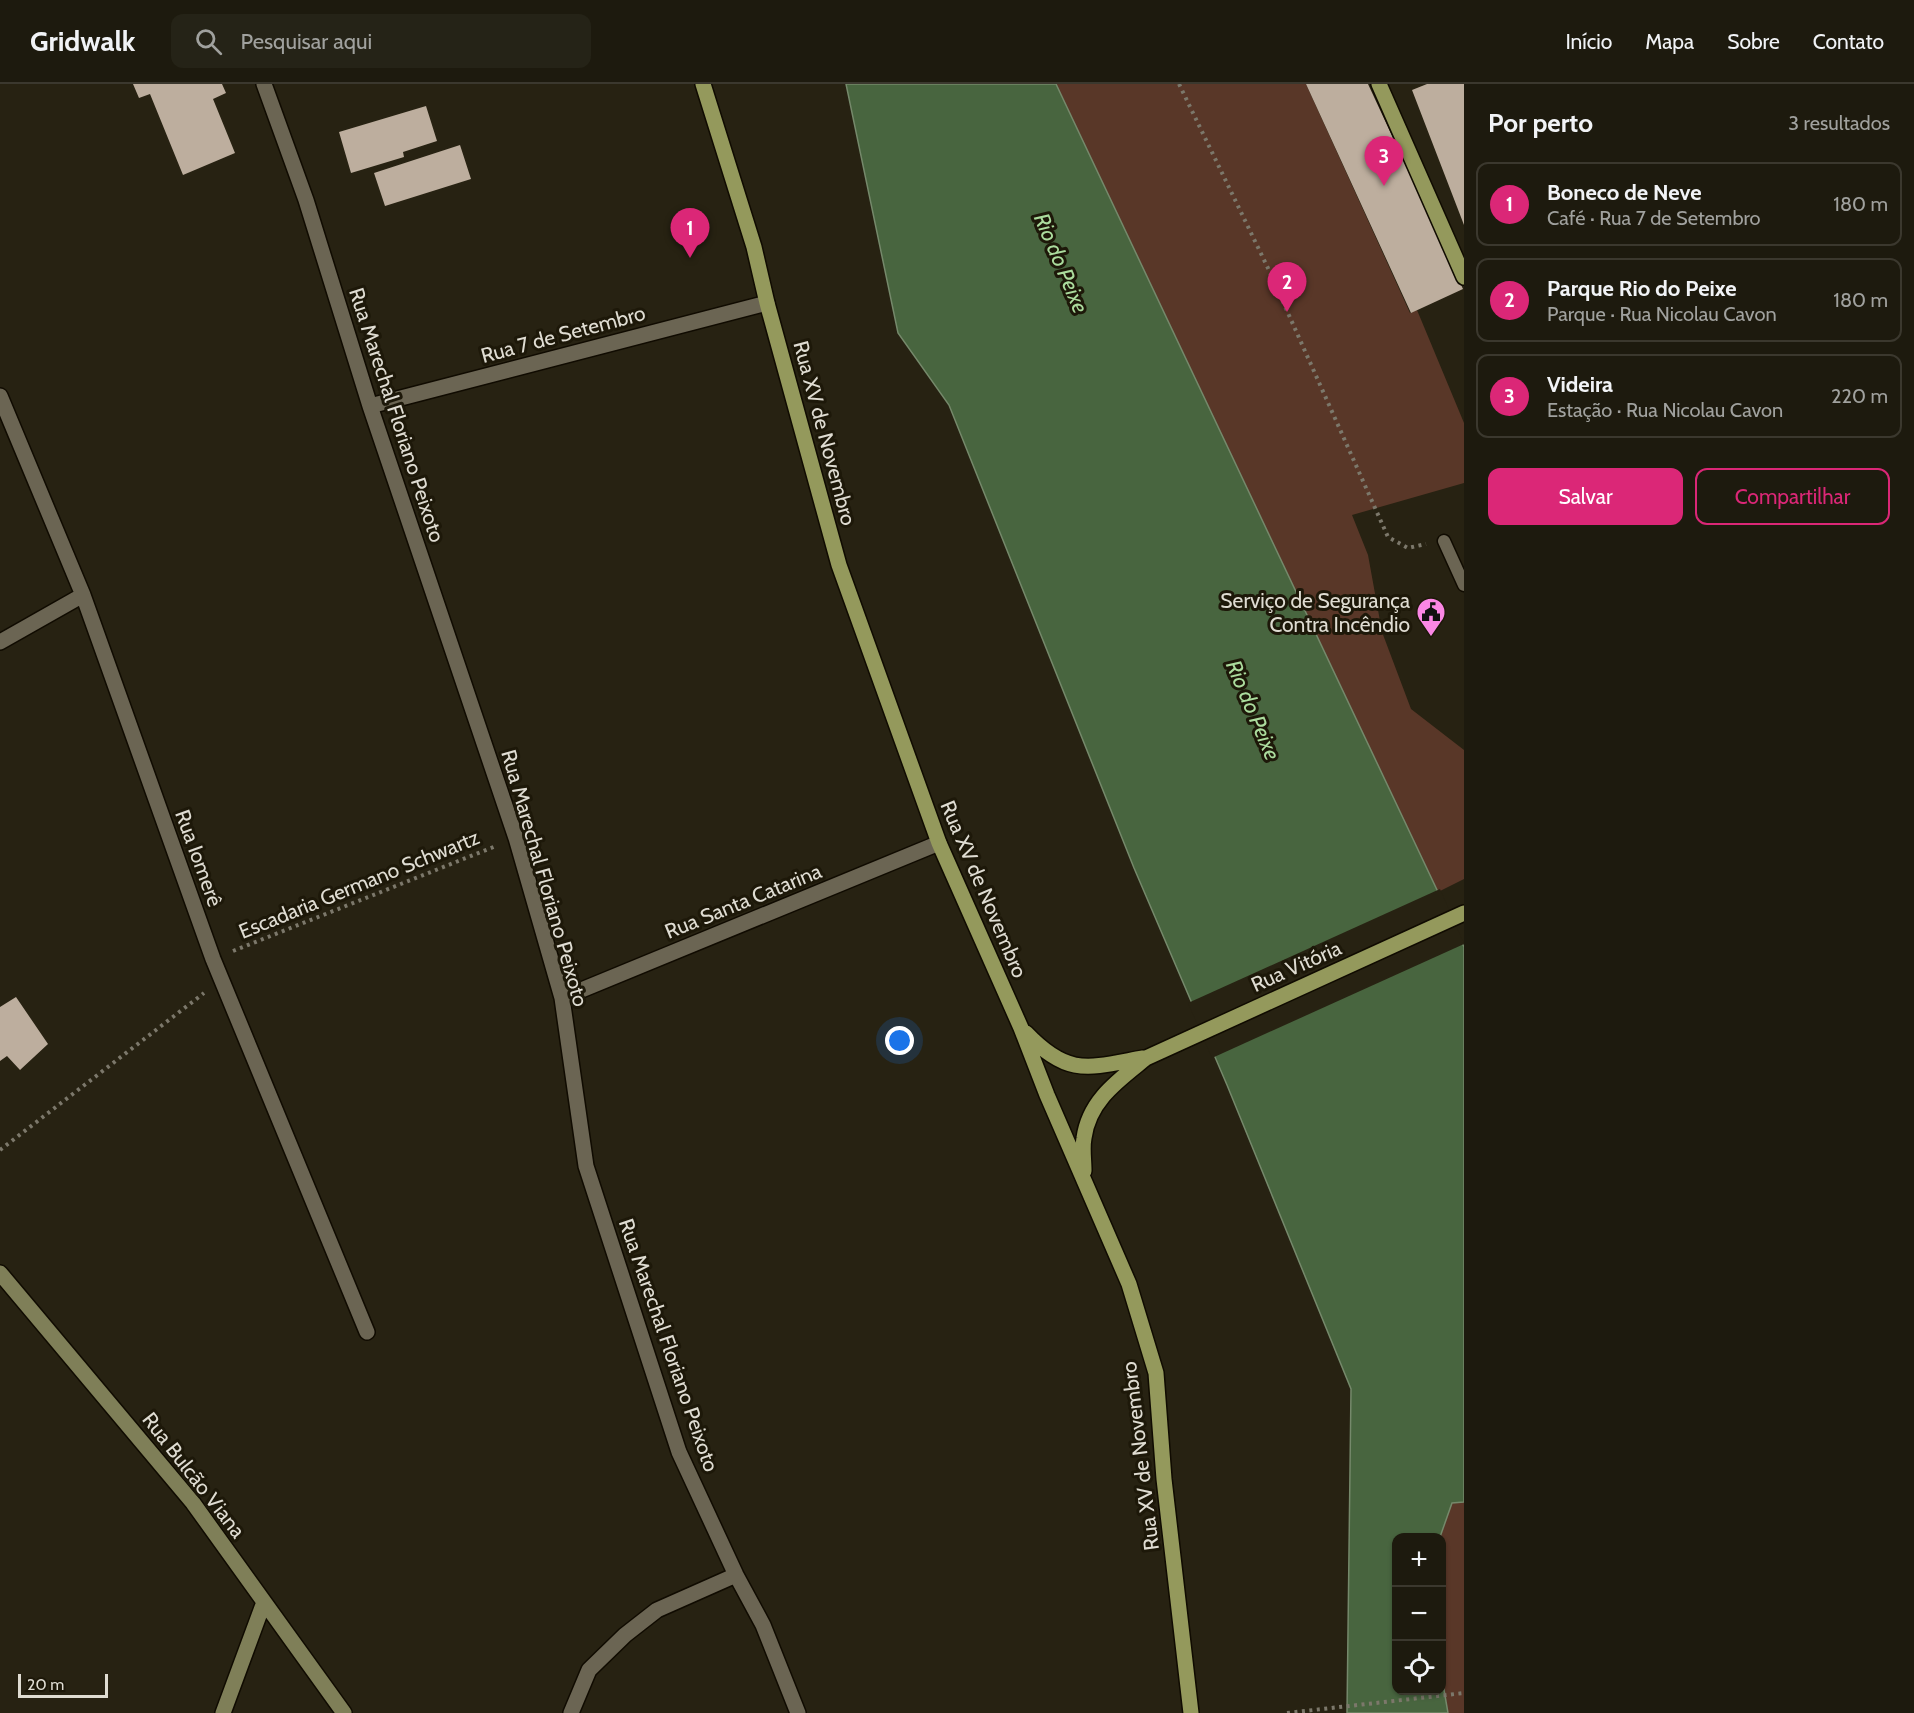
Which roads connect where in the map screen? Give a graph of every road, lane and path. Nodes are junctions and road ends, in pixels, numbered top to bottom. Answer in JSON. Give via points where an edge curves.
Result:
{"nodes":[{"id":1,"x":264,"y":84,"type":"edge"},
{"id":2,"x":703,"y":84,"type":"edge"},
{"id":3,"x":1179,"y":84,"type":"edge"},
{"id":4,"x":1379,"y":84,"type":"edge"},
{"id":5,"x":1464,"y":277,"type":"edge"},
{"id":6,"x":767,"y":303,"type":"junction"},
{"id":7,"x":0,"y":396,"type":"edge"},
{"id":8,"x":370,"y":406,"type":"junction"},
{"id":9,"x":1444,"y":541,"type":"joint"},
{"id":10,"x":1464,"y":585,"type":"edge"},
{"id":11,"x":83,"y":595,"type":"junction"},
{"id":12,"x":0,"y":642,"type":"edge"},
{"id":13,"x":516,"y":838,"type":"junction"},
{"id":14,"x":939,"y":843,"type":"junction"},
{"id":15,"x":1464,"y":913,"type":"edge"},
{"id":16,"x":213,"y":959,"type":"junction"},
{"id":17,"x":222,"y":979,"type":"junction"},
{"id":18,"x":562,"y":998,"type":"junction"},
{"id":19,"x":1021,"y":1028,"type":"junction"},
{"id":20,"x":1146,"y":1058,"type":"junction"},
{"id":21,"x":0,"y":1150,"type":"edge"},
{"id":22,"x":1084,"y":1177,"type":"junction"},
{"id":23,"x":0,"y":1273,"type":"edge"},
{"id":24,"x":367,"y":1332,"type":"dead end"},
{"id":25,"x":736,"y":1575,"type":"junction"},
{"id":26,"x":264,"y":1602,"type":"junction"},
{"id":27,"x":1464,"y":1693,"type":"edge"},
{"id":28,"x":223,"y":1713,"type":"edge"},
{"id":29,"x":344,"y":1713,"type":"edge"},
{"id":30,"x":571,"y":1713,"type":"edge"},
{"id":31,"x":798,"y":1713,"type":"edge"},
{"id":32,"x":1191,"y":1713,"type":"edge"},
{"id":33,"x":1287,"y":1713,"type":"edge"}],
"edges":[{"from":1,"to":8,"type":"street","name":"Rua Marechal Floriano Peixoto","via":[[306,200]]},
{"from":2,"to":6,"type":"main road","name":"Rua XV de Novembro","via":[[754,247]]},
{"from":3,"to":9,"type":"path","via":[[1267,266],[1388,537],[1407,548]]},
{"from":4,"to":5,"type":"main road"},
{"from":6,"to":8,"type":"street","name":"Rua 7 de Setembro"},
{"from":6,"to":14,"type":"main road","name":"Rua XV de Novembro","via":[[839,565]]},
{"from":7,"to":11,"type":"street","name":"Rua Iomerê"},
{"from":8,"to":13,"type":"street","name":"Rua Marechal Floriano Peixoto"},
{"from":9,"to":10,"type":"lane"},
{"from":11,"to":12,"type":"street"},
{"from":11,"to":16,"type":"street","name":"Rua Iomerê"},
{"from":13,"to":16,"type":"path","name":"Escadaria Germano Schwartz"},
{"from":13,"to":18,"type":"street","name":"Rua Marechal Floriano Peixoto"},
{"from":14,"to":18,"type":"street","name":"Rua Santa Catarina"},
{"from":14,"to":19,"type":"main road","name":"Rua XV de Novembro"},
{"from":15,"to":20,"type":"main road","name":"Rua Vitória"},
{"from":16,"to":17,"type":"street","name":"Rua Iomerê"},
{"from":17,"to":21,"type":"path"},
{"from":17,"to":24,"type":"street","name":"Rua Iomerê"},
{"from":18,"to":25,"type":"street","name":"Rua Marechal Floriano Peixoto","via":[[586,1166],[679,1452]]},
{"from":19,"to":20,"type":"main road","name":"Rua Vitória","via":[[1042,1050],[1064,1063],[1084,1067]]},
{"from":19,"to":22,"type":"main road","name":"Rua XV de Novembro"},
{"from":20,"to":22,"type":"main road","name":"Rua Vitória","via":[[1113,1084],[1093,1107],[1084,1137]]},
{"from":22,"to":32,"type":"main road","name":"Rua XV de Novembro","via":[[1129,1284],[1156,1373]]},
{"from":23,"to":26,"type":"street","name":"Rua Bulcão Viana","via":[[193,1503]]},
{"from":25,"to":30,"type":"street","via":[[657,1610],[624,1635],[589,1670]]},
{"from":25,"to":31,"type":"street","name":"Rua Marechal Floriano Peixoto","via":[[763,1625]]},
{"from":26,"to":28,"type":"street"},
{"from":26,"to":29,"type":"street","name":"Rua Bulcão Viana"},
{"from":27,"to":33,"type":"path"}]}
